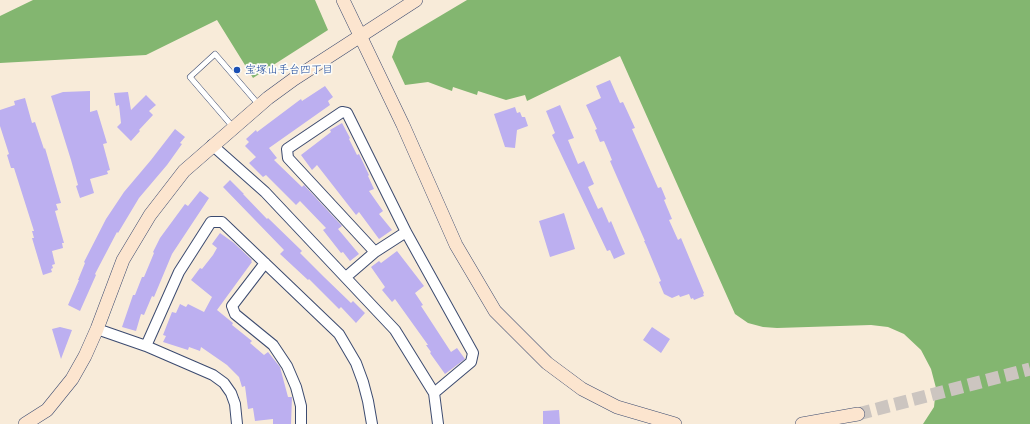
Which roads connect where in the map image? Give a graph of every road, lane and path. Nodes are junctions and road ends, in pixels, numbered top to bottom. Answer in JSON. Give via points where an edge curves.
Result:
{"nodes":[{"id":1,"x":343,"y":0,"type":"edge"},
{"id":2,"x":416,"y":0,"type":"edge"},
{"id":3,"x":360,"y":36,"type":"junction"},
{"id":4,"x":259,"y":105,"type":"junction"},
{"id":5,"x":233,"y":127,"type":"junction"},
{"id":6,"x":212,"y":145,"type":"junction"},
{"id":7,"x":406,"y":232,"type":"junction"},
{"id":8,"x":375,"y":252,"type":"junction"},
{"id":9,"x":265,"y":263,"type":"junction"},
{"id":10,"x":346,"y":276,"type":"junction"},
{"id":11,"x":97,"y":329,"type":"junction"},
{"id":12,"x":146,"y":346,"type":"junction"},
{"id":13,"x":434,"y":393,"type":"junction"},
{"id":14,"x":858,"y":414,"type":"tunnel mouth"},
{"id":15,"x":25,"y":424,"type":"edge"},
{"id":16,"x":237,"y":424,"type":"edge"},
{"id":17,"x":301,"y":424,"type":"edge"},
{"id":18,"x":372,"y":424,"type":"edge"},
{"id":19,"x":438,"y":424,"type":"edge"},
{"id":20,"x":675,"y":424,"type":"edge"},
{"id":21,"x":802,"y":424,"type":"edge"}],
"edges":[{"from":1,"to":3,"type":"street"},
{"from":2,"to":3,"type":"street"},
{"from":3,"to":4,"type":"street"},
{"from":3,"to":20,"type":"street","via":[[456,245],[495,311],[547,363],[582,389],[617,407]]},
{"from":4,"to":5,"type":"street"},
{"from":4,"to":5,"type":"lane","via":[[215,54],[190,77]]},
{"from":5,"to":6,"type":"street"},
{"from":6,"to":10,"type":"street","via":[[265,192]]},
{"from":6,"to":11,"type":"street","via":[[184,171],[150,215],[123,260]]},
{"from":7,"to":8,"type":"street"},
{"from":7,"to":8,"type":"street","via":[[347,112],[342,112],[287,149],[288,158]]},
{"from":7,"to":13,"type":"street","via":[[473,353],[472,362]]},
{"from":8,"to":10,"type":"street"},
{"from":9,"to":12,"type":"street","via":[[222,222],[211,222],[179,272]]},
{"from":9,"to":17,"type":"street","via":[[232,306],[235,314],[273,345],[287,366],[301,406]]},
{"from":9,"to":18,"type":"street","via":[[339,334],[358,369]]},
{"from":10,"to":13,"type":"street","via":[[396,330]]},
{"from":11,"to":12,"type":"street"},
{"from":11,"to":15,"type":"street","via":[[72,379],[47,410]]},
{"from":12,"to":16,"type":"street","via":[[213,375],[224,383],[235,404]]},
{"from":13,"to":19,"type":"street"},
{"from":14,"to":21,"type":"street"}]}
